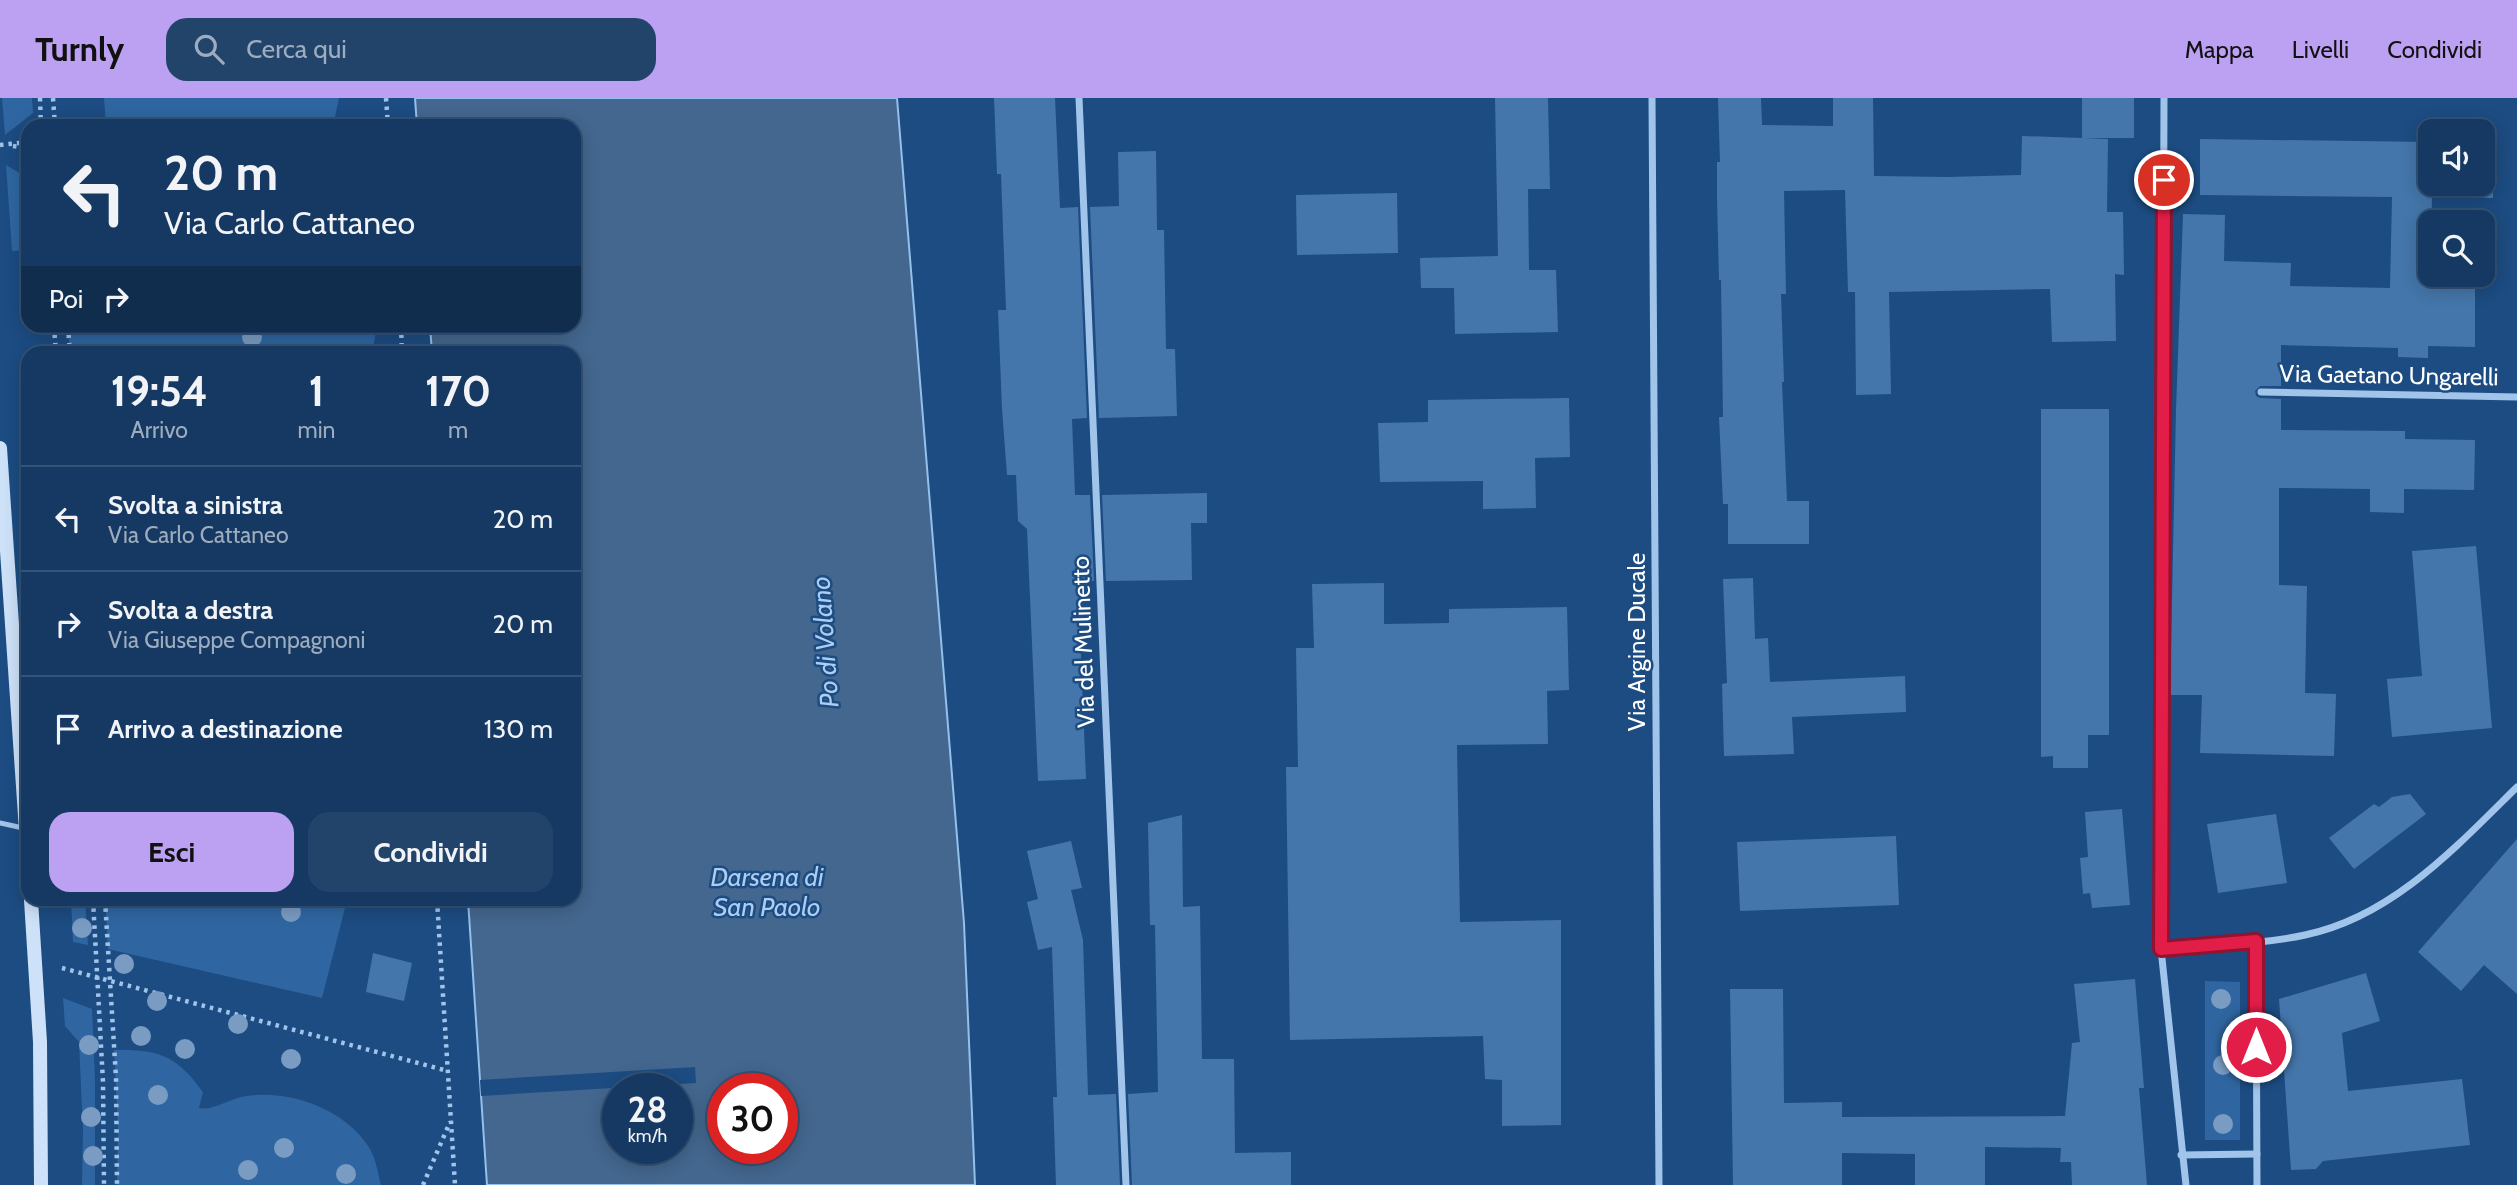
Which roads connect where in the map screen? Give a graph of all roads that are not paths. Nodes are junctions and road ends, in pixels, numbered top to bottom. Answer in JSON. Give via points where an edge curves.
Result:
{"nodes":[{"id":1,"x":1079,"y":98,"type":"edge"},
{"id":2,"x":1652,"y":98,"type":"edge"},
{"id":3,"x":2164,"y":98,"type":"edge"},
{"id":4,"x":2261,"y":392,"type":"dead end"},
{"id":5,"x":2517,"y":397,"type":"edge"},
{"id":6,"x":0,"y":449,"type":"edge"},
{"id":7,"x":21,"y":755,"type":"edge"},
{"id":8,"x":2517,"y":787,"type":"edge"},
{"id":9,"x":0,"y":823,"type":"edge"},
{"id":10,"x":21,"y":827,"type":"edge"},
{"id":11,"x":31,"y":906,"type":"edge"},
{"id":12,"x":2256,"y":941,"type":"junction"},
{"id":13,"x":2161,"y":949,"type":"junction"},
{"id":14,"x":2257,"y":1154,"type":"junction"},
{"id":15,"x":2181,"y":1155,"type":"junction"},
{"id":16,"x":41,"y":1185,"type":"edge"},
{"id":17,"x":1126,"y":1185,"type":"edge"},
{"id":18,"x":1659,"y":1185,"type":"edge"},
{"id":19,"x":2186,"y":1185,"type":"edge"},
{"id":20,"x":2257,"y":1185,"type":"edge"}],
"edges":[{"from":1,"to":17,"type":"street","name":"Via del Mulinetto"},
{"from":2,"to":18,"type":"street","name":"Via Argine Ducale"},
{"from":3,"to":13,"type":"street"},
{"from":4,"to":5,"type":"street","name":"Via Gaetano Ungarelli"},
{"from":6,"to":7,"type":"main road"},
{"from":8,"to":12,"type":"street","via":[[2434,866],[2384,902],[2307,935]]},
{"from":9,"to":10,"type":"lane"},
{"from":11,"to":16,"type":"main road","via":[[40,1042]]},
{"from":12,"to":13,"type":"street"},
{"from":12,"to":14,"type":"street"},
{"from":13,"to":15,"type":"street"},
{"from":14,"to":15,"type":"street"},
{"from":14,"to":20,"type":"street"},
{"from":15,"to":19,"type":"street"}]}
